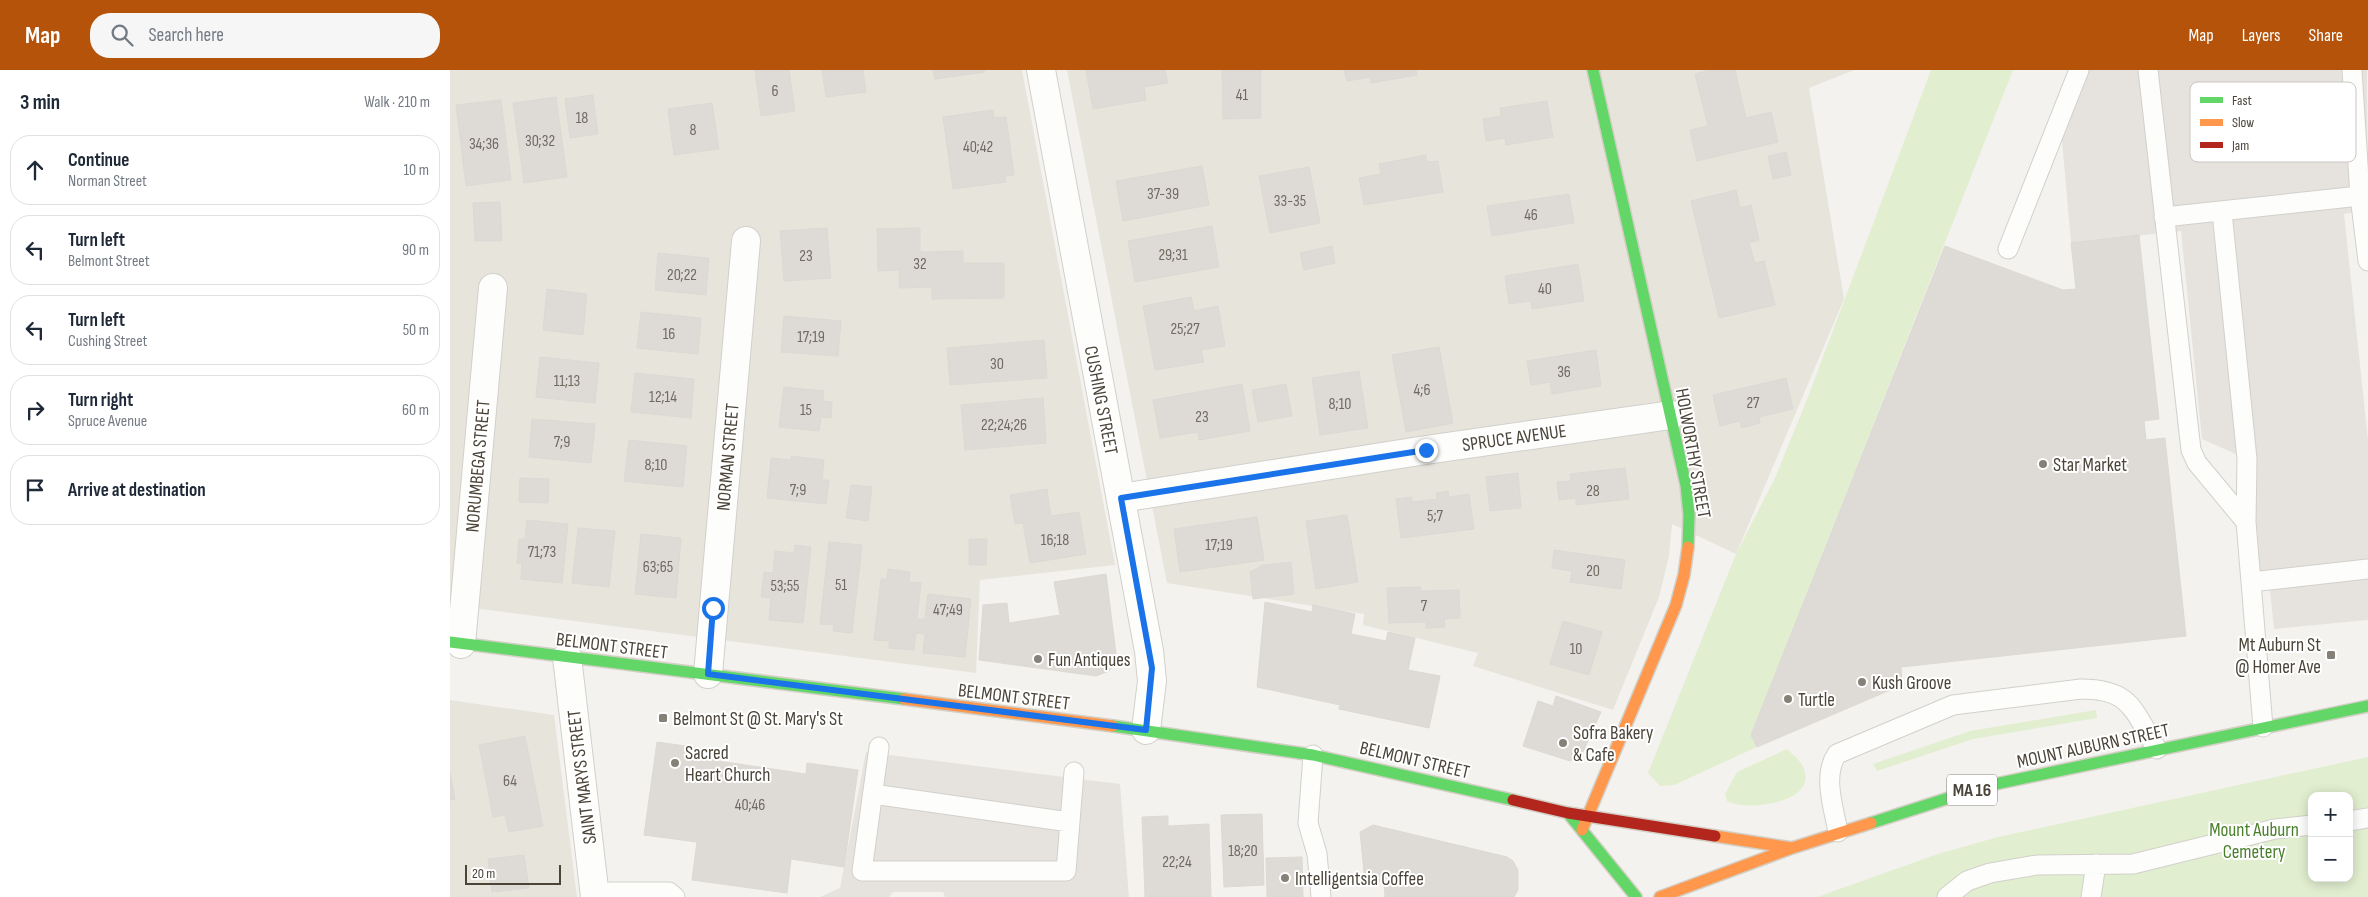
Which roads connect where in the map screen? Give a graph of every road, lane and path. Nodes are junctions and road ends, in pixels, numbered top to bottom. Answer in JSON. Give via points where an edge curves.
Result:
{"nodes":[{"id":1,"x":1041,"y":70,"type":"edge"},
{"id":2,"x":1593,"y":70,"type":"edge"},
{"id":3,"x":2079,"y":70,"type":"edge"},
{"id":4,"x":2148,"y":70,"type":"edge"},
{"id":5,"x":2356,"y":133,"type":"edge"},
{"id":6,"x":2360,"y":196,"type":"junction"},
{"id":7,"x":2222,"y":212,"type":"junction"},
{"id":8,"x":2164,"y":217,"type":"junction"},
{"id":9,"x":746,"y":240,"type":"dead end"},
{"id":10,"x":2008,"y":249,"type":"dead end"},
{"id":11,"x":2368,"y":261,"type":"edge"},
{"id":12,"x":493,"y":288,"type":"dead end"},
{"id":13,"x":1670,"y":415,"type":"junction"},
{"id":14,"x":1121,"y":498,"type":"junction"},
{"id":15,"x":2246,"y":522,"type":"junction"},
{"id":16,"x":2368,"y":569,"type":"edge"},
{"id":17,"x":2251,"y":582,"type":"junction"},
{"id":18,"x":456,"y":643,"type":"edge"},
{"id":19,"x":567,"y":657,"type":"junction"},
{"id":20,"x":708,"y":674,"type":"junction"},
{"id":21,"x":2368,"y":706,"type":"edge"},
{"id":22,"x":2263,"y":727,"type":"junction"},
{"id":23,"x":1146,"y":730,"type":"junction"},
{"id":24,"x":879,"y":747,"type":"dead end"},
{"id":25,"x":2157,"y":749,"type":"junction"},
{"id":26,"x":1313,"y":755,"type":"junction"},
{"id":27,"x":1074,"y":772,"type":"dead end"},
{"id":28,"x":873,"y":794,"type":"junction"},
{"id":29,"x":1568,"y":813,"type":"junction"},
{"id":30,"x":1588,"y":816,"type":"junction"},
{"id":31,"x":2368,"y":818,"type":"edge"},
{"id":32,"x":2353,"y":820,"type":"edge"},
{"id":33,"x":1069,"y":822,"type":"junction"},
{"id":34,"x":2308,"y":825,"type":"edge"},
{"id":35,"x":1582,"y":830,"type":"junction"},
{"id":36,"x":1838,"y":832,"type":"junction"},
{"id":37,"x":1792,"y":848,"type":"junction"},
{"id":38,"x":2096,"y":864,"type":"junction"},
{"id":39,"x":595,"y":894,"type":"edge"},
{"id":40,"x":675,"y":897,"type":"edge"},
{"id":41,"x":1321,"y":897,"type":"edge"},
{"id":42,"x":1636,"y":897,"type":"edge"},
{"id":43,"x":1660,"y":897,"type":"edge"},
{"id":44,"x":1947,"y":897,"type":"edge"},
{"id":45,"x":2091,"y":897,"type":"edge"}],
"edges":[{"from":1,"to":14,"type":"street","name":"CUSHING STREET"},
{"from":2,"to":13,"type":"main road","name":"HOLWORTHY STREET"},
{"from":3,"to":10,"type":"lane"},
{"from":4,"to":8,"type":"lane"},
{"from":5,"to":6,"type":"lane"},
{"from":6,"to":7,"type":"lane"},
{"from":6,"to":11,"type":"lane"},
{"from":7,"to":8,"type":"lane"},
{"from":7,"to":15,"type":"lane","via":[[2247,459]]},
{"from":8,"to":15,"type":"lane","via":[[2191,450],[2197,463]]},
{"from":9,"to":20,"type":"street","name":"NORMAN STREET"},
{"from":12,"to":18,"type":"street","name":"NORUMBEGA STREET"},
{"from":13,"to":14,"type":"street","name":"SPRUCE AVENUE"},
{"from":13,"to":30,"type":"main road","name":"HOLWORTHY STREET","via":[[1690,514],[1684,578],[1670,622]]},
{"from":14,"to":23,"type":"street","name":"CUSHING STREET","via":[[1152,668]]},
{"from":15,"to":17,"type":"lane"},
{"from":16,"to":17,"type":"lane"},
{"from":17,"to":22,"type":"lane"},
{"from":18,"to":19,"type":"main road","name":"BELMONT STREET"},
{"from":19,"to":20,"type":"main road","name":"BELMONT STREET"},
{"from":19,"to":39,"type":"street","name":"SAINT MARYS STREET"},
{"from":20,"to":23,"type":"main road","name":"BELMONT STREET"},
{"from":21,"to":22,"type":"main road","name":"MOUNT AUBURN STREET","number":"MA 16"},
{"from":22,"to":25,"type":"main road","name":"MOUNT AUBURN STREET","number":"MA 16"},
{"from":23,"to":26,"type":"main road","name":"BELMONT STREET"},
{"from":24,"to":28,"type":"lane"},
{"from":25,"to":36,"type":"main road","name":"MOUNT AUBURN STREET","number":"MA 16","via":[[1986,786]]},
{"from":25,"to":36,"type":"lane","via":[[2119,694],[2101,689],[1953,705],[1837,754],[1830,777]]},
{"from":26,"to":29,"type":"main road","name":"BELMONT STREET"},
{"from":26,"to":41,"type":"lane","via":[[1308,823],[1317,854]]},
{"from":27,"to":33,"type":"lane"},
{"from":28,"to":33,"type":"lane"},
{"from":28,"to":33,"type":"lane","via":[[862,870],[1066,870]]},
{"from":29,"to":30,"type":"main road","name":"BELMONT STREET"},
{"from":29,"to":35,"type":"main road"},
{"from":30,"to":35,"type":"main road","name":"HOLWORTHY STREET"},
{"from":30,"to":37,"type":"main road","name":"BELMONT STREET"},
{"from":31,"to":32,"type":"lane"},
{"from":34,"to":38,"type":"lane","via":[[2275,829],[2133,864]]},
{"from":35,"to":42,"type":"main road"},
{"from":36,"to":37,"type":"main road","name":"MOUNT AUBURN STREET","number":"MA 16"},
{"from":37,"to":43,"type":"main road","name":"MOUNT AUBURN STREET","number":"MA 16"},
{"from":38,"to":44,"type":"lane","via":[[2037,865],[1990,873],[1967,881]]},
{"from":38,"to":45,"type":"lane"},
{"from":39,"to":40,"type":"lane","via":[[669,892]]}]}
